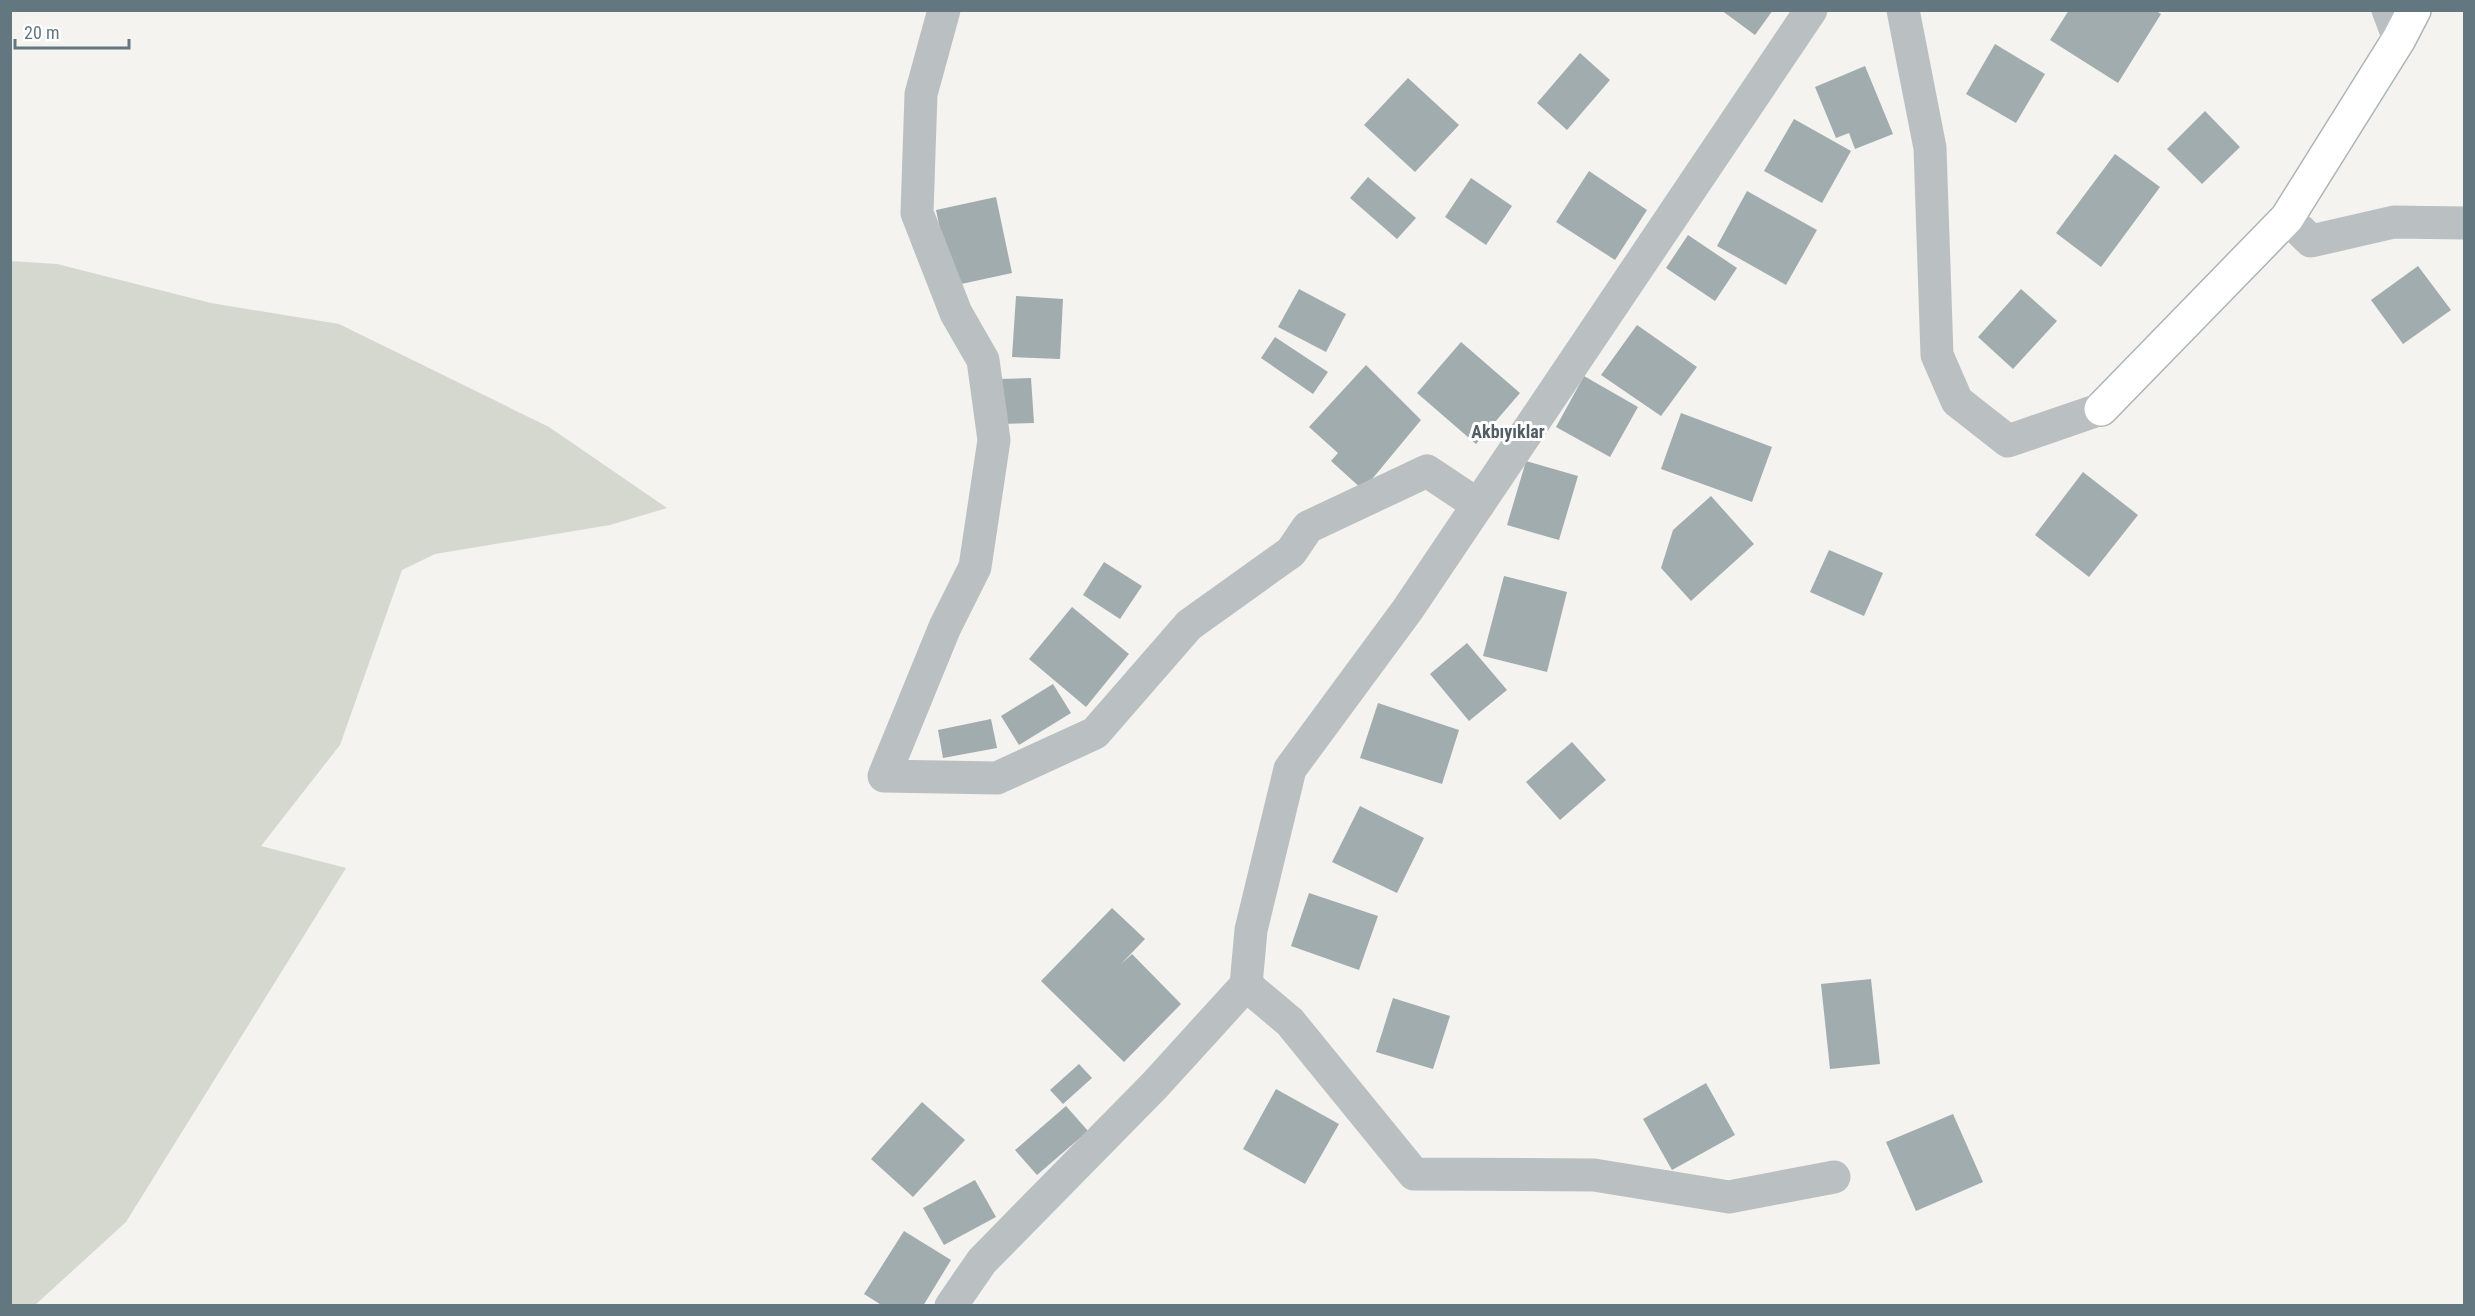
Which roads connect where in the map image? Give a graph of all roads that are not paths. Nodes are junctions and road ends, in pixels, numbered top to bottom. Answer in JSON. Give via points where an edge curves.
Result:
{"nodes":[{"id":1,"x":944,"y":10,"type":"edge"},
{"id":2,"x":1811,"y":10,"type":"edge"},
{"id":3,"x":1903,"y":10,"type":"edge"},
{"id":4,"x":2414,"y":10,"type":"edge"},
{"id":5,"x":2393,"y":25,"type":"edge"},
{"id":6,"x":2287,"y":218,"type":"junction"},
{"id":7,"x":2464,"y":223,"type":"edge"},
{"id":8,"x":1478,"y":505,"type":"junction"},
{"id":9,"x":1246,"y":985,"type":"junction"},
{"id":10,"x":1834,"y":1177,"type":"dead end"},
{"id":11,"x":951,"y":1305,"type":"edge"}],
"edges":[{"from":1,"to":8,"type":"street","via":[[921,94],[917,213],[956,313],[983,360],[994,440],[975,567],[924,676],[884,776],[997,778],[1095,733],[1190,625],[1291,552],[1308,527],[1427,471]]},
{"from":2,"to":8,"type":"street"},
{"from":3,"to":6,"type":"street","via":[[1930,148],[1937,355],[1957,401],[2008,441],[2101,409]]},
{"from":4,"to":5,"type":"street"},
{"from":5,"to":6,"type":"street"},
{"from":6,"to":7,"type":"street","via":[[2311,241],[2394,222]]},
{"from":8,"to":9,"type":"street","via":[[1408,609],[1290,769],[1251,930]]},
{"from":9,"to":10,"type":"street","via":[[1290,1022],[1414,1174],[1594,1175],[1729,1197]]},
{"from":9,"to":11,"type":"street","via":[[1155,1085],[982,1261]]}]}
